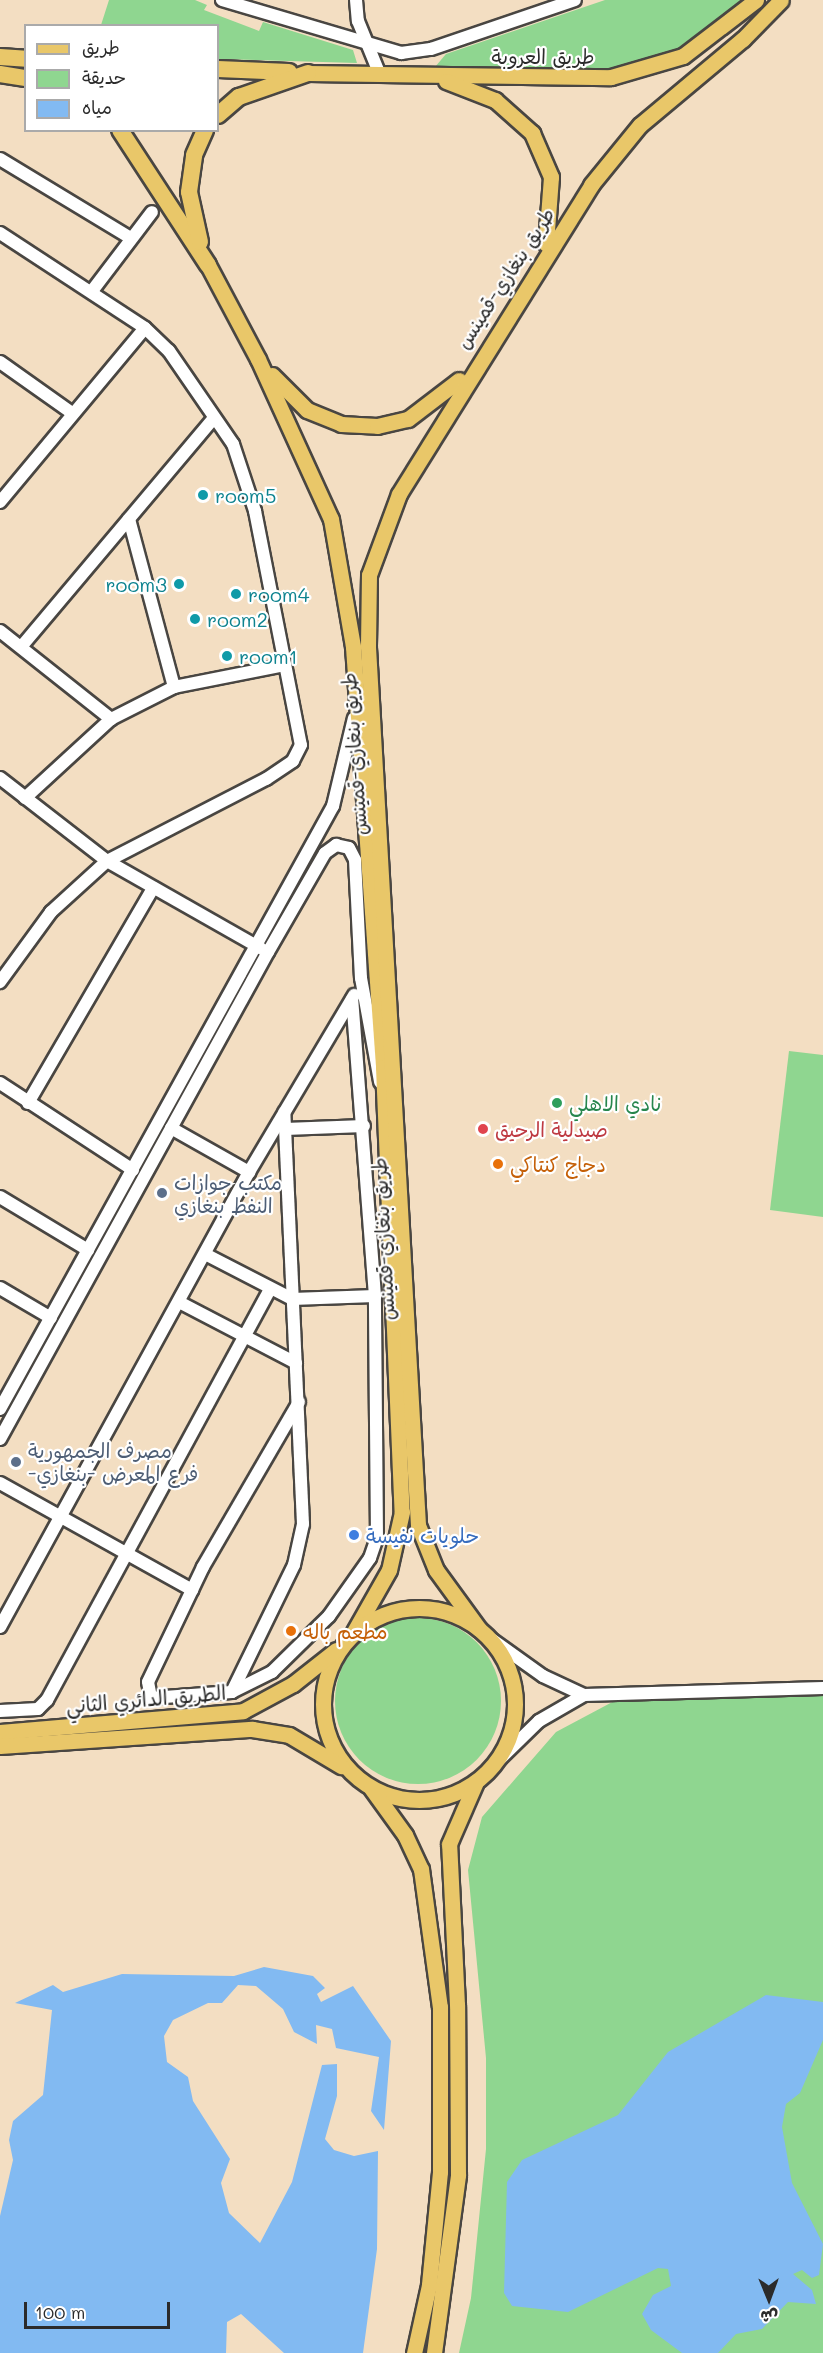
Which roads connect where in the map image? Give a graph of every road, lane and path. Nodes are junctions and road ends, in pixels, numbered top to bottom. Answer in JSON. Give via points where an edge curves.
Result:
{"nodes":[{"id":1,"x":222,"y":0,"type":"edge"},
{"id":2,"x":356,"y":0,"type":"edge"},
{"id":3,"x":575,"y":0,"type":"edge"},
{"id":4,"x":756,"y":0,"type":"edge"},
{"id":5,"x":782,"y":0,"type":"edge"},
{"id":6,"x":368,"y":47,"type":"junction"},
{"id":7,"x":0,"y":57,"type":"edge"},
{"id":8,"x":24,"y":60,"type":"edge"},
{"id":9,"x":219,"y":69,"type":"edge"},
{"id":10,"x":308,"y":73,"type":"junction"},
{"id":11,"x":0,"y":74,"type":"edge"},
{"id":12,"x":380,"y":75,"type":"junction"},
{"id":13,"x":429,"y":76,"type":"junction"},
{"id":14,"x":24,"y":78,"type":"edge"},
{"id":15,"x":219,"y":115,"type":"edge"},
{"id":16,"x":121,"y":132,"type":"edge"},
{"id":17,"x":204,"y":132,"type":"edge"},
{"id":18,"x":0,"y":159,"type":"edge"},
{"id":19,"x":152,"y":212,"type":"dead end"},
{"id":20,"x":0,"y":232,"type":"edge"},
{"id":21,"x":129,"y":237,"type":"junction"},
{"id":22,"x":544,"y":253,"type":"junction"},
{"id":23,"x":208,"y":265,"type":"junction"},
{"id":24,"x":92,"y":291,"type":"junction"},
{"id":25,"x":145,"y":328,"type":"junction"},
{"id":26,"x":258,"y":359,"type":"junction"},
{"id":27,"x":0,"y":362,"type":"edge"},
{"id":28,"x":475,"y":365,"type":"junction"},
{"id":29,"x":72,"y":412,"type":"junction"},
{"id":30,"x":214,"y":418,"type":"junction"},
{"id":31,"x":0,"y":502,"type":"edge"},
{"id":32,"x":129,"y":519,"type":"junction"},
{"id":33,"x":0,"y":631,"type":"edge"},
{"id":34,"x":21,"y":647,"type":"junction"},
{"id":35,"x":285,"y":665,"type":"junction"},
{"id":36,"x":174,"y":687,"type":"junction"},
{"id":37,"x":358,"y":703,"type":"junction"},
{"id":38,"x":111,"y":719,"type":"junction"},
{"id":39,"x":0,"y":778,"type":"edge"},
{"id":40,"x":25,"y":798,"type":"junction"},
{"id":41,"x":107,"y":861,"type":"junction"},
{"id":42,"x":153,"y":888,"type":"junction"},
{"id":43,"x":256,"y":945,"type":"junction"},
{"id":44,"x":268,"y":952,"type":"junction"},
{"id":45,"x":361,"y":978,"type":"junction"},
{"id":46,"x":0,"y":982,"type":"edge"},
{"id":47,"x":352,"y":999,"type":"junction"},
{"id":48,"x":0,"y":1083,"type":"edge"},
{"id":49,"x":384,"y":1094,"type":"junction"},
{"id":50,"x":28,"y":1103,"type":"junction"},
{"id":51,"x":284,"y":1112,"type":"junction"},
{"id":52,"x":364,"y":1126,"type":"junction"},
{"id":53,"x":171,"y":1128,"type":"junction"},
{"id":54,"x":285,"y":1129,"type":"junction"},
{"id":55,"x":133,"y":1170,"type":"junction"},
{"id":56,"x":249,"y":1172,"type":"junction"},
{"id":57,"x":0,"y":1197,"type":"edge"},
{"id":58,"x":88,"y":1250,"type":"junction"},
{"id":59,"x":205,"y":1254,"type":"junction"},
{"id":60,"x":0,"y":1288,"type":"edge"},
{"id":61,"x":270,"y":1289,"type":"junction"},
{"id":62,"x":375,"y":1296,"type":"junction"},
{"id":63,"x":292,"y":1299,"type":"junction"},
{"id":64,"x":179,"y":1302,"type":"junction"},
{"id":65,"x":51,"y":1318,"type":"junction"},
{"id":66,"x":246,"y":1336,"type":"junction"},
{"id":67,"x":36,"y":1344,"type":"junction"},
{"id":68,"x":48,"y":1352,"type":"junction"},
{"id":69,"x":296,"y":1363,"type":"junction"},
{"id":70,"x":23,"y":1367,"type":"junction"},
{"id":71,"x":35,"y":1376,"type":"junction"},
{"id":72,"x":299,"y":1402,"type":"junction"},
{"id":73,"x":0,"y":1409,"type":"edge"},
{"id":74,"x":0,"y":1439,"type":"edge"},
{"id":75,"x":0,"y":1483,"type":"edge"},
{"id":76,"x":63,"y":1519,"type":"junction"},
{"id":77,"x":126,"y":1555,"type":"junction"},
{"id":78,"x":192,"y":1590,"type":"junction"},
{"id":79,"x":0,"y":1627,"type":"edge"},
{"id":80,"x":483,"y":1633,"type":"junction"},
{"id":81,"x":348,"y":1639,"type":"junction"},
{"id":82,"x":823,"y":1688,"type":"edge"},
{"id":83,"x":232,"y":1692,"type":"junction"},
{"id":84,"x":584,"y":1695,"type":"junction"},
{"id":85,"x":0,"y":1711,"type":"edge"},
{"id":86,"x":0,"y":1732,"type":"edge"},
{"id":87,"x":0,"y":1746,"type":"edge"},
{"id":88,"x":494,"y":1765,"type":"junction"},
{"id":89,"x":353,"y":1775,"type":"junction"},
{"id":90,"x":477,"y":1781,"type":"junction"},
{"id":91,"x":371,"y":1788,"type":"junction"},
{"id":92,"x":414,"y":2353,"type":"edge"},
{"id":93,"x":434,"y":2353,"type":"edge"}],
"edges":[{"from":1,"to":6,"type":"street"},
{"from":2,"to":6,"type":"street"},
{"from":3,"to":6,"type":"street","via":[[418,52]]},
{"from":4,"to":13,"type":"main road","name":"طريق العروبة","via":[[683,56],[634,73],[572,79]]},
{"from":5,"to":22,"type":"main road","name":"طريق بنغازي-قمينس","via":[[640,125]]},
{"from":6,"to":12,"type":"street"},
{"from":7,"to":8,"type":"highway"},
{"from":9,"to":10,"type":"highway"},
{"from":10,"to":12,"type":"main road","name":"طريق العروبة"},
{"from":10,"to":15,"type":"highway","via":[[239,97]]},
{"from":11,"to":14,"type":"highway"},
{"from":12,"to":13,"type":"main road","name":"طريق العروبة"},
{"from":13,"to":22,"type":"main road","via":[[495,100],[532,133],[551,177]]},
{"from":16,"to":23,"type":"highway"},
{"from":17,"to":23,"type":"highway","via":[[194,155],[189,192]]},
{"from":18,"to":21,"type":"street"},
{"from":19,"to":21,"type":"street"},
{"from":20,"to":24,"type":"street"},
{"from":21,"to":24,"type":"street"},
{"from":22,"to":28,"type":"main road","name":"طريق بنغازي-قمينس"},
{"from":23,"to":26,"type":"main road"},
{"from":24,"to":25,"type":"street"},
{"from":25,"to":29,"type":"street"},
{"from":25,"to":30,"type":"street","via":[[169,351]]},
{"from":26,"to":28,"type":"main road","via":[[308,410],[341,424],[377,426],[408,419],[437,402]]},
{"from":26,"to":37,"type":"main road","via":[[331,519],[348,599]]},
{"from":27,"to":29,"type":"street"},
{"from":28,"to":80,"type":"main road","name":"طريق بنغازي-قمينس","via":[[386,519],[366,608],[418,1525],[426,1554]]},
{"from":29,"to":31,"type":"street"},
{"from":30,"to":32,"type":"street"},
{"from":30,"to":35,"type":"street","via":[[246,478]]},
{"from":32,"to":34,"type":"street"},
{"from":32,"to":36,"type":"street"},
{"from":33,"to":34,"type":"street"},
{"from":34,"to":38,"type":"street"},
{"from":35,"to":36,"type":"street"},
{"from":35,"to":41,"type":"street","via":[[301,745],[293,761],[252,788]]},
{"from":36,"to":38,"type":"street"},
{"from":37,"to":43,"type":"street","via":[[333,806]]},
{"from":37,"to":49,"type":"main road"},
{"from":38,"to":40,"type":"street"},
{"from":39,"to":40,"type":"street"},
{"from":40,"to":41,"type":"street"},
{"from":41,"to":42,"type":"street"},
{"from":41,"to":46,"type":"street","via":[[51,912]]},
{"from":42,"to":43,"type":"street"},
{"from":42,"to":50,"type":"street"},
{"from":43,"to":44,"type":"street"},
{"from":43,"to":55,"type":"street"},
{"from":44,"to":45,"type":"street","via":[[325,853],[345,846],[355,860]]},
{"from":44,"to":53,"type":"street"},
{"from":45,"to":47,"type":"street"},
{"from":45,"to":49,"type":"street"},
{"from":47,"to":51,"type":"street"},
{"from":47,"to":52,"type":"street"},
{"from":48,"to":50,"type":"street"},
{"from":49,"to":81,"type":"main road","via":[[401,1532],[389,1570]]},
{"from":50,"to":55,"type":"street"},
{"from":51,"to":54,"type":"street"},
{"from":51,"to":56,"type":"street"},
{"from":52,"to":54,"type":"street"},
{"from":52,"to":62,"type":"street"},
{"from":53,"to":56,"type":"street"},
{"from":53,"to":68,"type":"street"},
{"from":54,"to":63,"type":"street"},
{"from":55,"to":58,"type":"street"},
{"from":56,"to":59,"type":"street"},
{"from":57,"to":58,"type":"street"},
{"from":58,"to":65,"type":"street"},
{"from":59,"to":61,"type":"street"},
{"from":59,"to":64,"type":"street"},
{"from":60,"to":65,"type":"street"},
{"from":61,"to":63,"type":"street"},
{"from":61,"to":66,"type":"street"},
{"from":62,"to":63,"type":"street"},
{"from":62,"to":83,"type":"street","via":[[377,1538],[353,1584],[294,1654],[272,1672]]},
{"from":63,"to":69,"type":"street"},
{"from":64,"to":66,"type":"street"},
{"from":64,"to":76,"type":"street"},
{"from":65,"to":67,"type":"street"},
{"from":66,"to":69,"type":"street"},
{"from":66,"to":77,"type":"street"},
{"from":67,"to":68,"type":"street"},
{"from":67,"to":70,"type":"street"},
{"from":68,"to":71,"type":"street"},
{"from":69,"to":72,"type":"street"},
{"from":70,"to":71,"type":"street"},
{"from":70,"to":73,"type":"street"},
{"from":71,"to":74,"type":"street"},
{"from":72,"to":78,"type":"street"},
{"from":72,"to":83,"type":"street","via":[[304,1506],[300,1545]]},
{"from":75,"to":76,"type":"street"},
{"from":76,"to":77,"type":"street"},
{"from":76,"to":79,"type":"street"},
{"from":77,"to":78,"type":"street"},
{"from":77,"to":85,"type":"street","via":[[47,1700],[38,1709]]},
{"from":78,"to":83,"type":"street","via":[[147,1693],[160,1701]]},
{"from":80,"to":81,"type":"main road","via":[[437,1610],[414,1608],[391,1612]]},
{"from":80,"to":84,"type":"street","via":[[543,1676]]},
{"from":80,"to":88,"type":"main road","via":[[504,1661],[514,1689],[512,1730]]},
{"from":81,"to":86,"type":"main road","name":"الطريق الدائري الثاني","via":[[293,1684],[243,1711]]},
{"from":81,"to":89,"type":"main road","via":[[326,1679],[322,1700],[329,1741]]},
{"from":82,"to":84,"type":"street"},
{"from":84,"to":88,"type":"street","via":[[539,1721]]},
{"from":87,"to":89,"type":"main road","name":"الطريق الدائري الثاني","via":[[252,1729],[302,1741]]},
{"from":88,"to":90,"type":"main road"},
{"from":89,"to":91,"type":"main road"},
{"from":90,"to":91,"type":"main road","via":[[428,1800],[392,1797]]},
{"from":90,"to":93,"type":"main road","via":[[448,1844],[458,2016],[458,2175]]},
{"from":91,"to":92,"type":"main road","via":[[405,1835],[421,1869],[439,1996],[440,2172],[429,2285]]}]}
